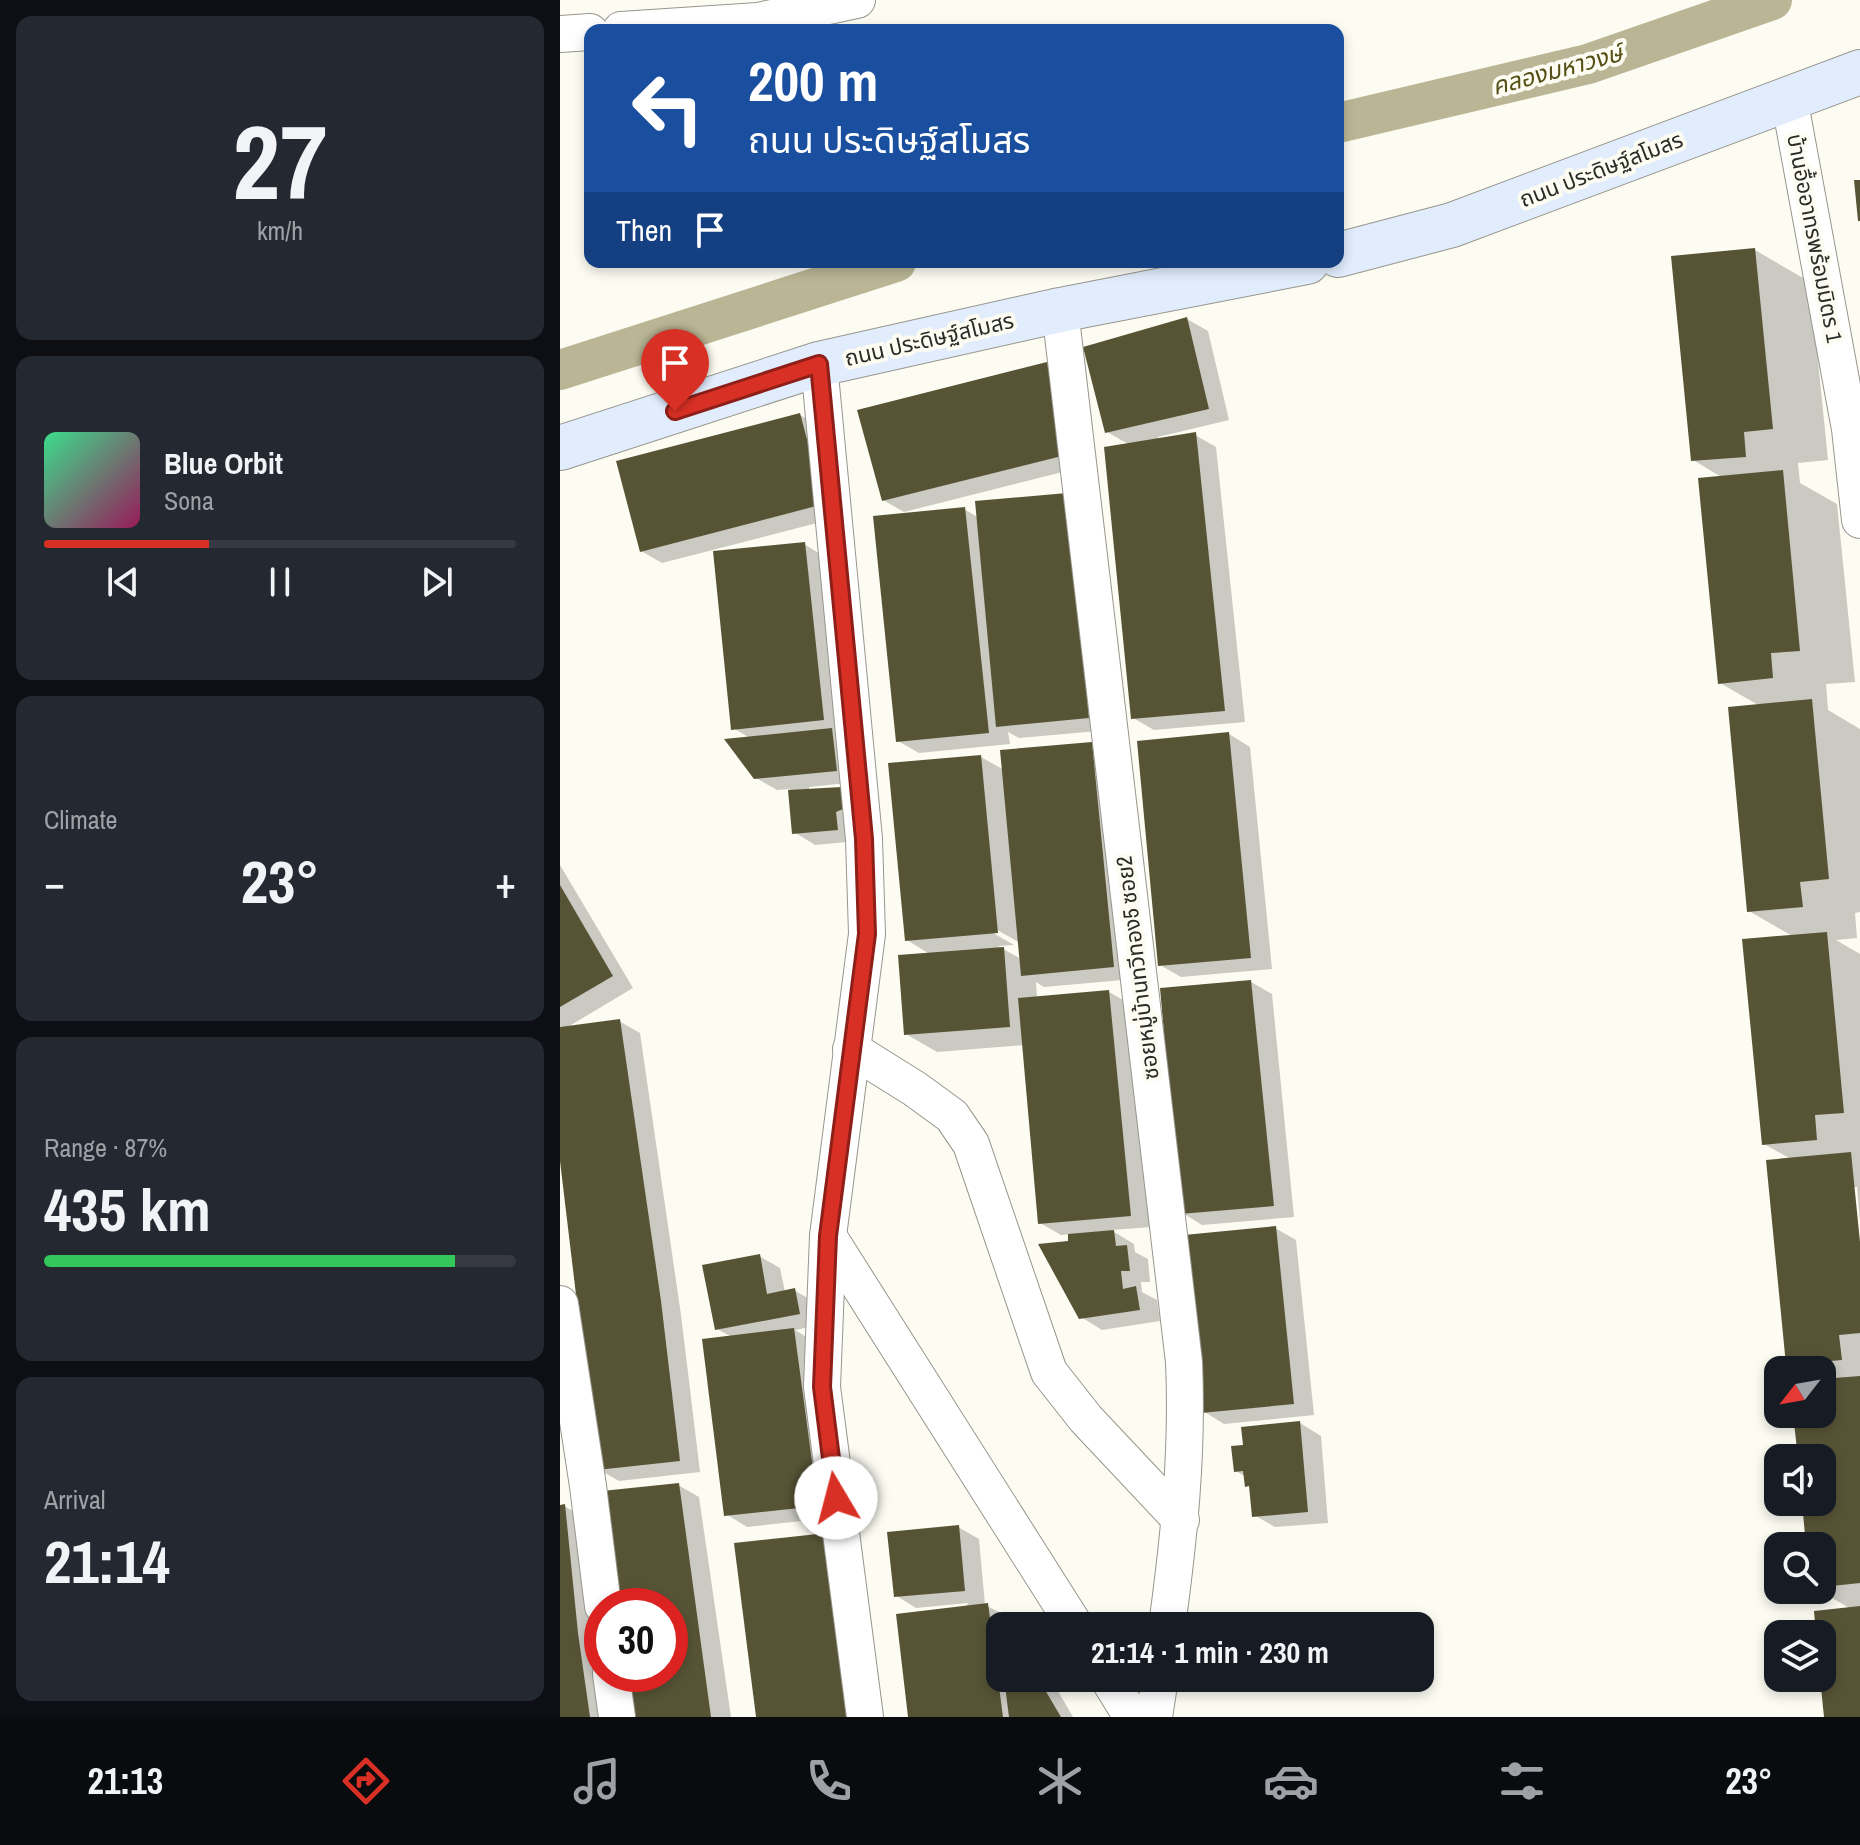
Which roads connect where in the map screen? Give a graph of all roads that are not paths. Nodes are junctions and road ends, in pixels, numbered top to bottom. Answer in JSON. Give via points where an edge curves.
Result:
{"nodes":[{"id":1,"x":857,"y":0,"type":"edge"},
{"id":2,"x":712,"y":24,"type":"edge"},
{"id":3,"x":584,"y":32,"type":"edge"},
{"id":4,"x":560,"y":34,"type":"edge"},
{"id":5,"x":1860,"y":72,"type":"edge"},
{"id":6,"x":1789,"y":98,"type":"junction"},
{"id":7,"x":1344,"y":253,"type":"edge"},
{"id":8,"x":1276,"y":268,"type":"edge"},
{"id":9,"x":1060,"y":310,"type":"junction"},
{"id":10,"x":819,"y":364,"type":"junction"},
{"id":11,"x":560,"y":448,"type":"edge"},
{"id":12,"x":1860,"y":520,"type":"edge"},
{"id":13,"x":851,"y":1049,"type":"junction"},
{"id":14,"x":828,"y":1236,"type":"junction"},
{"id":15,"x":560,"y":1304,"type":"edge"},
{"id":16,"x":1181,"y":1520,"type":"junction"},
{"id":17,"x":600,"y":1588,"type":"edge"},
{"id":18,"x":1066,"y":1612,"type":"edge"},
{"id":19,"x":1169,"y":1612,"type":"edge"},
{"id":20,"x":614,"y":1692,"type":"edge"},
{"id":21,"x":1117,"y":1692,"type":"edge"},
{"id":22,"x":1158,"y":1692,"type":"edge"},
{"id":23,"x":617,"y":1717,"type":"edge"},
{"id":24,"x":865,"y":1717,"type":"edge"},
{"id":25,"x":1132,"y":1717,"type":"edge"},
{"id":26,"x":1154,"y":1717,"type":"edge"}],
"edges":[{"from":1,"to":2,"type":"street","via":[[758,21]]},
{"from":3,"to":4,"type":"street"},
{"from":5,"to":6,"type":"street","name":"ถนน ประดิษฐ์สโมสร"},
{"from":6,"to":7,"type":"street","name":"ถนน ประดิษฐ์สโมสร","via":[[1452,225]]},
{"from":6,"to":12,"type":"street","name":"บ้านอื้ออาทรพร้อมมิตร 1","via":[[1850,429]]},
{"from":8,"to":9,"type":"street","name":"ถนน ประดิษฐ์สโมสร"},
{"from":9,"to":10,"type":"street","name":"ถนน ประดิษฐ์สโมสร"},
{"from":9,"to":16,"type":"street","name":"ซอยหมู่บ้านทวีทอง5 ซอย2","via":[[1184,1362],[1187,1420]]},
{"from":10,"to":11,"type":"street","name":"ถนน ประดิษฐ์สโมสร"},
{"from":10,"to":13,"type":"street","via":[[864,839],[867,934]]},
{"from":13,"to":14,"type":"street"},
{"from":13,"to":16,"type":"street","via":[[952,1116],[971,1144],[1049,1372]]},
{"from":14,"to":18,"type":"street"},
{"from":14,"to":24,"type":"street","via":[[822,1387]]},
{"from":15,"to":17,"type":"street"},
{"from":16,"to":19,"type":"street","name":"ซอยหมู่บ้านทวีทอง5 ซอย2"},
{"from":20,"to":23,"type":"street"},
{"from":21,"to":25,"type":"street"},
{"from":22,"to":26,"type":"street"}]}
